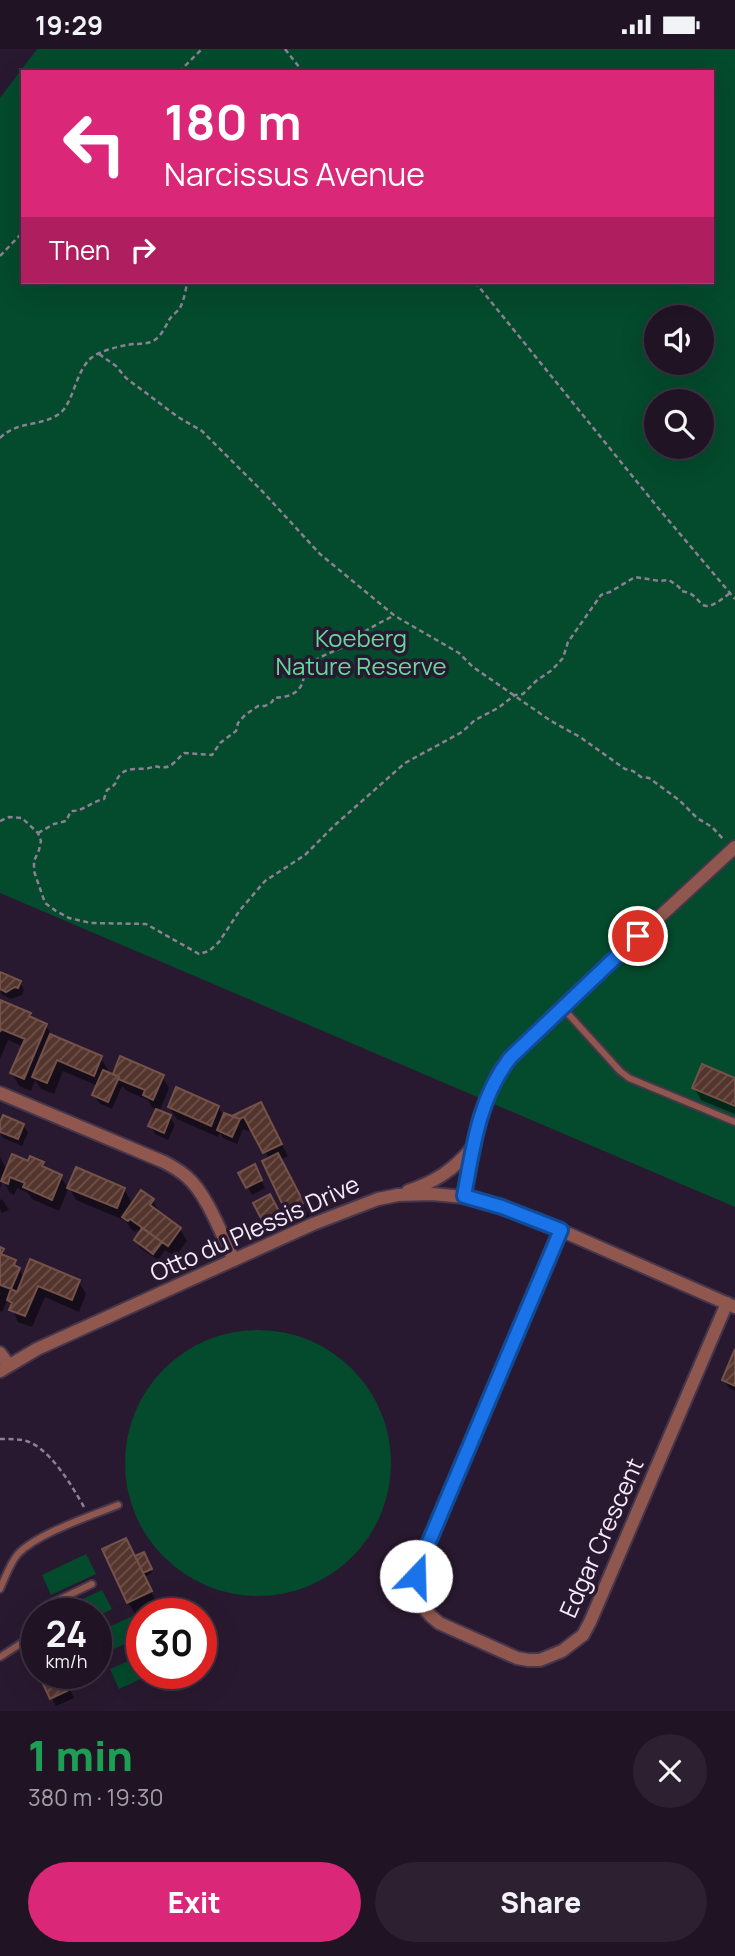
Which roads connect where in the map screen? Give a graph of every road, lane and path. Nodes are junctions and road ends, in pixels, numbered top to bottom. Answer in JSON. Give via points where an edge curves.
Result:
{"nodes":[{"id":1,"x":202,"y":49,"type":"edge"},
{"id":2,"x":285,"y":49,"type":"edge"},
{"id":3,"x":181,"y":70,"type":"edge"},
{"id":4,"x":301,"y":70,"type":"edge"},
{"id":5,"x":21,"y":234,"type":"edge"},
{"id":6,"x":0,"y":256,"type":"edge"},
{"id":7,"x":186,"y":284,"type":"edge"},
{"id":8,"x":477,"y":284,"type":"edge"},
{"id":9,"x":99,"y":354,"type":"junction"},
{"id":10,"x":0,"y":438,"type":"edge"},
{"id":11,"x":730,"y":593,"type":"junction"},
{"id":12,"x":735,"y":600,"type":"edge"},
{"id":13,"x":395,"y":616,"type":"junction"},
{"id":14,"x":515,"y":695,"type":"junction"},
{"id":15,"x":0,"y":821,"type":"edge"},
{"id":16,"x":38,"y":833,"type":"junction"},
{"id":17,"x":734,"y":848,"type":"edge"},
{"id":18,"x":562,"y":1007,"type":"junction"},
{"id":19,"x":0,"y":1093,"type":"edge"},
{"id":20,"x":735,"y":1122,"type":"edge"},
{"id":21,"x":473,"y":1146,"type":"junction"},
{"id":22,"x":398,"y":1195,"type":"junction"},
{"id":23,"x":464,"y":1196,"type":"junction"},
{"id":24,"x":561,"y":1230,"type":"junction"},
{"id":25,"x":234,"y":1260,"type":"junction"},
{"id":26,"x":731,"y":1305,"type":"edge"},
{"id":27,"x":0,"y":1353,"type":"edge"},
{"id":28,"x":5,"y":1368,"type":"edge"},
{"id":29,"x":0,"y":1439,"type":"edge"},
{"id":30,"x":118,"y":1505,"type":"dead end"},
{"id":31,"x":90,"y":1517,"type":"junction"},
{"id":32,"x":92,"y":1584,"type":"dead end"},
{"id":33,"x":0,"y":1589,"type":"edge"},
{"id":34,"x":63,"y":1598,"type":"edge"},
{"id":35,"x":21,"y":1643,"type":"edge"},
{"id":36,"x":0,"y":1657,"type":"edge"}],
"edges":[{"from":1,"to":3,"type":"path"},
{"from":2,"to":4,"type":"path"},
{"from":5,"to":6,"type":"path"},
{"from":7,"to":9,"type":"path","via":[[180,307],[154,341]]},
{"from":8,"to":11,"type":"path"},
{"from":9,"to":10,"type":"path","via":[[90,359],[58,415],[13,428]]},
{"from":9,"to":13,"type":"path","via":[[202,431],[320,554]]},
{"from":11,"to":12,"type":"path"},
{"from":11,"to":14,"type":"path","via":[[707,607],[669,580],[635,577],[596,599],[563,658],[523,694]]},
{"from":13,"to":14,"type":"path","via":[[459,653]]},
{"from":13,"to":16,"type":"path","via":[[310,663],[304,669],[301,687],[288,697],[274,698],[250,711],[212,755],[184,753],[167,768],[124,772],[104,799],[71,811],[66,821]]},
{"from":14,"to":16,"type":"path","via":[[462,732],[405,763],[306,855],[265,881],[219,942],[199,954],[146,925],[91,923],[69,918],[45,903],[34,871],[41,841]]},
{"from":14,"to":17,"type":"path","via":[[625,769],[649,778]]},
{"from":15,"to":16,"type":"path","via":[[22,818]]},
{"from":17,"to":18,"type":"street"},
{"from":18,"to":20,"type":"lane","via":[[629,1078]]},
{"from":18,"to":21,"type":"street","via":[[497,1075]]},
{"from":19,"to":25,"type":"street","via":[[177,1169],[200,1192]]},
{"from":21,"to":22,"type":"street","via":[[442,1176]]},
{"from":21,"to":23,"type":"street"},
{"from":22,"to":23,"type":"street","name":"Otto du Plessis Drive"},
{"from":22,"to":25,"type":"street","name":"Otto du Plessis Drive","via":[[344,1211]]},
{"from":23,"to":24,"type":"street","name":"Otto du Plessis Drive"},
{"from":24,"to":26,"type":"street","name":"Otto du Plessis Drive"},
{"from":24,"to":26,"type":"street","name":"Edgar Crescent","via":[[416,1576],[420,1604],[439,1623],[517,1658],[540,1660],[583,1635]]},
{"from":25,"to":28,"type":"street","name":"Otto du Plessis Drive","via":[[37,1349]]},
{"from":27,"to":28,"type":"street"},
{"from":29,"to":31,"type":"path","via":[[24,1440],[40,1449],[65,1474]]},
{"from":30,"to":31,"type":"lane"},
{"from":31,"to":33,"type":"lane","via":[[61,1528],[18,1555]]},
{"from":32,"to":34,"type":"lane"},
{"from":35,"to":36,"type":"lane"}]}
